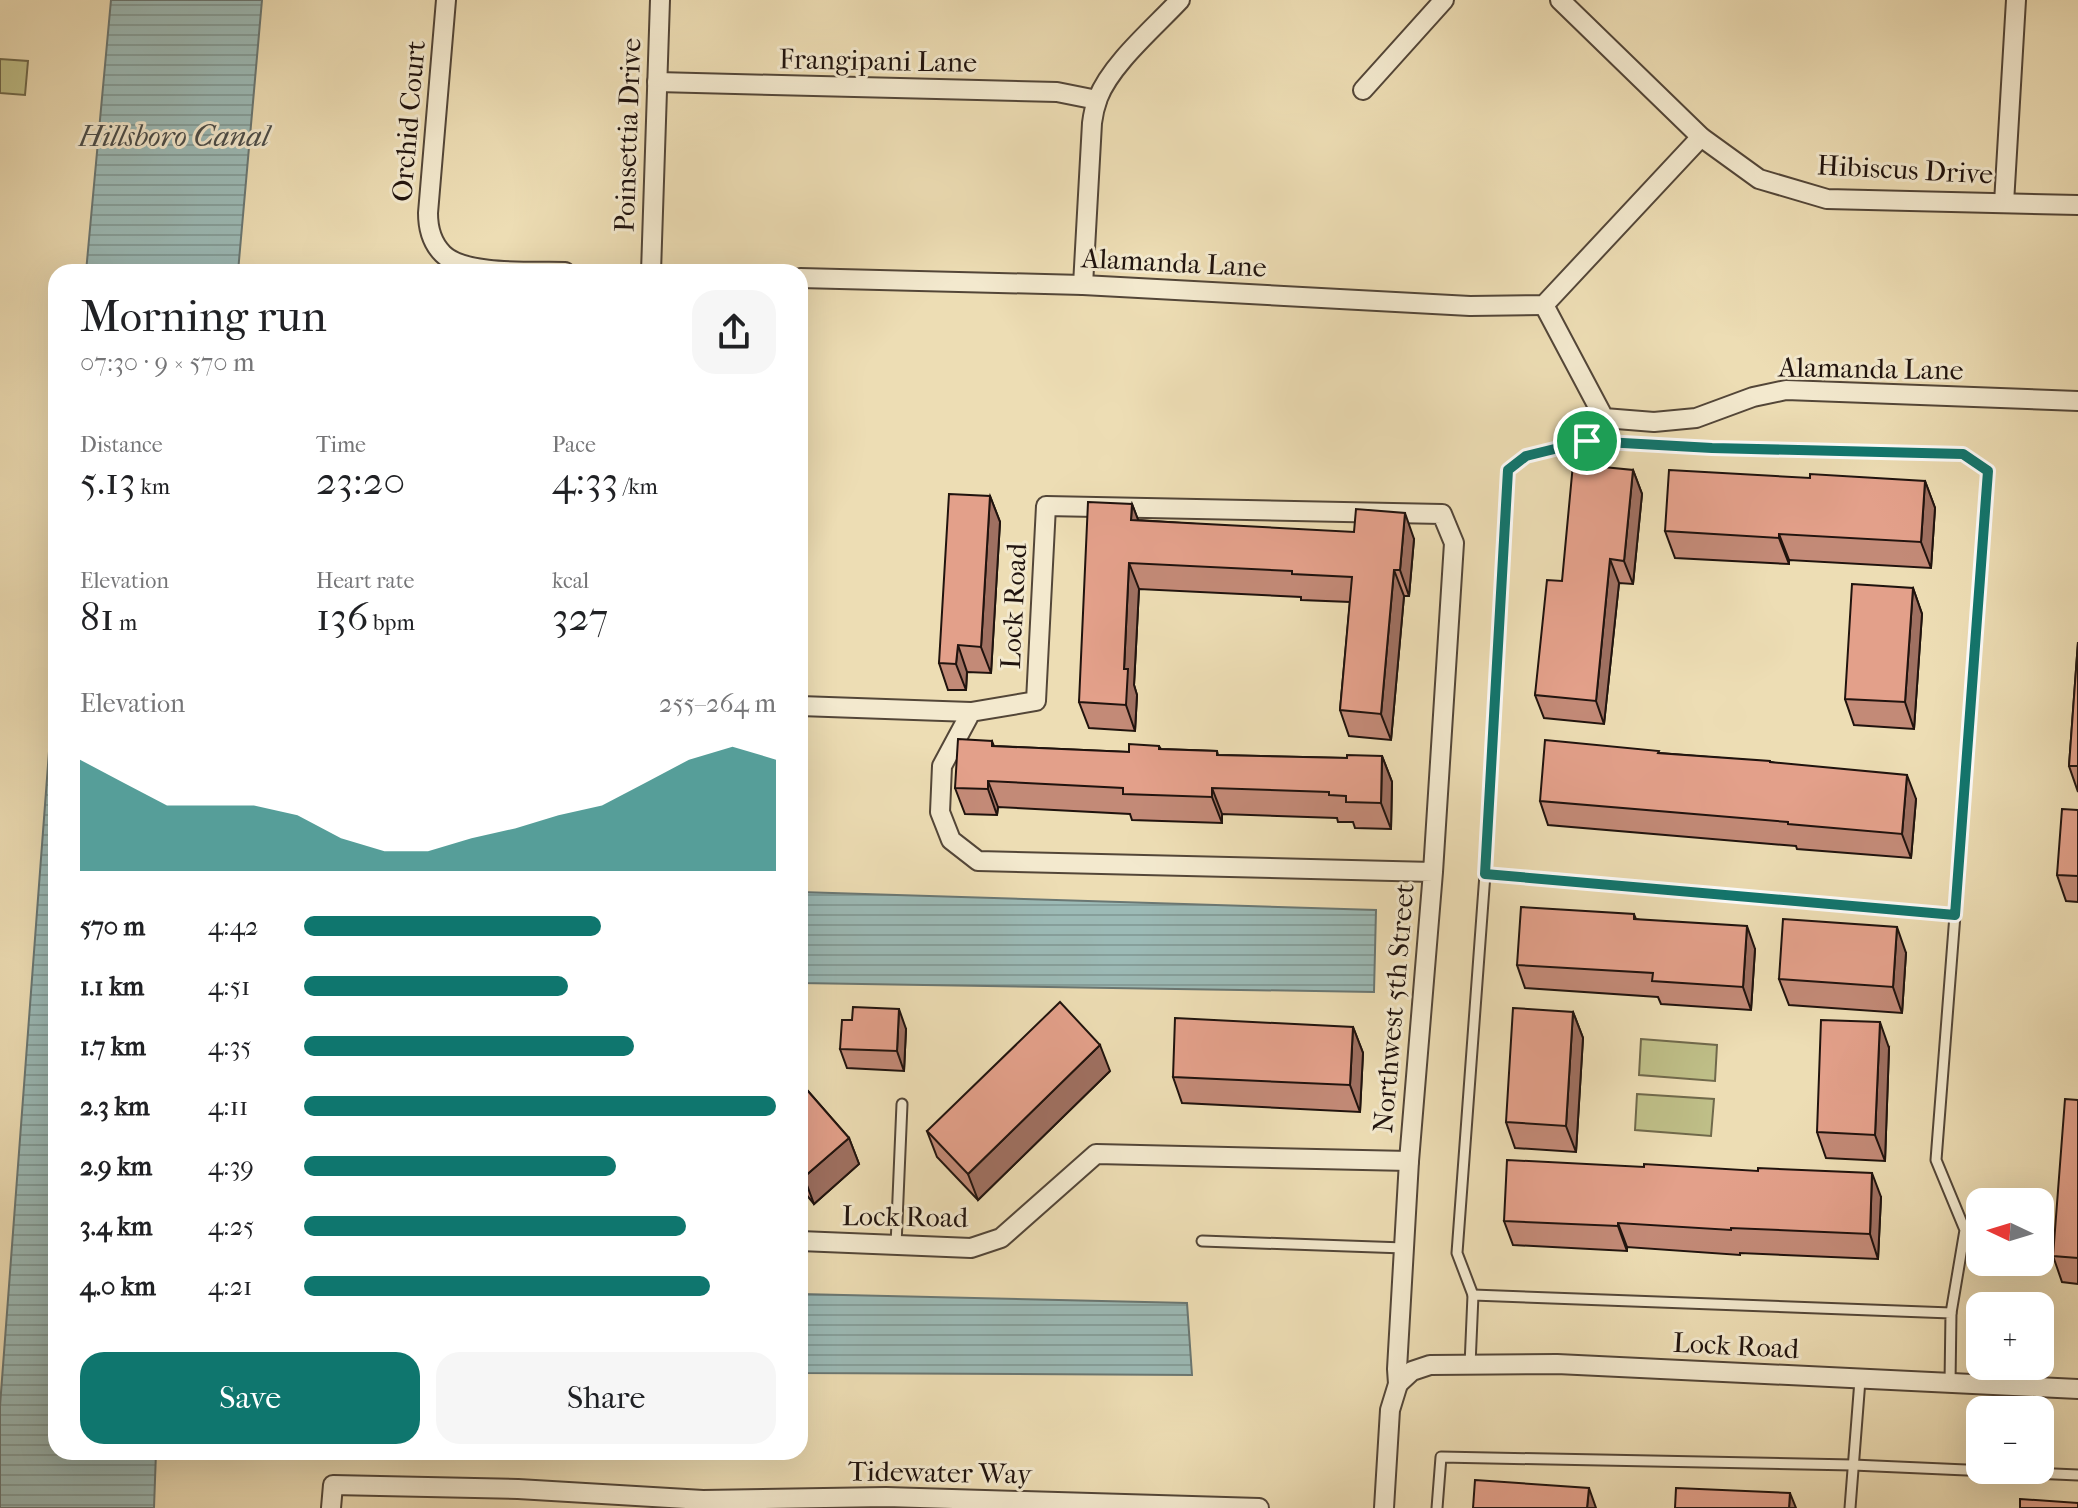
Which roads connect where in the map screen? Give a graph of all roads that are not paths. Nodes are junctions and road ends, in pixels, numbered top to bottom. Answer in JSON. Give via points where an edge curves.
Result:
{"nodes":[{"id":1,"x":446,"y":0,"type":"edge"},
{"id":2,"x":660,"y":0,"type":"edge"},
{"id":3,"x":1180,"y":0,"type":"edge"},
{"id":4,"x":1444,"y":0,"type":"edge"},
{"id":5,"x":1560,"y":0,"type":"edge"},
{"id":6,"x":2016,"y":0,"type":"edge"},
{"id":7,"x":657,"y":82,"type":"junction"},
{"id":8,"x":1363,"y":90,"type":"dead end"},
{"id":9,"x":1097,"y":100,"type":"junction"},
{"id":10,"x":1701,"y":137,"type":"junction"},
{"id":11,"x":2004,"y":203,"type":"junction"},
{"id":12,"x":2078,"y":205,"type":"edge"},
{"id":13,"x":459,"y":264,"type":"edge"},
{"id":14,"x":651,"y":264,"type":"edge"},
{"id":15,"x":808,"y":278,"type":"edge"},
{"id":16,"x":1083,"y":285,"type":"junction"},
{"id":17,"x":1544,"y":305,"type":"junction"},
{"id":18,"x":2078,"y":401,"type":"edge"},
{"id":19,"x":1604,"y":418,"type":"junction"},
{"id":20,"x":1587,"y":441,"type":"junction"},
{"id":21,"x":1442,"y":514,"type":"joint"},
{"id":22,"x":808,"y":706,"type":"edge"},
{"id":23,"x":971,"y":712,"type":"junction"},
{"id":24,"x":1433,"y":872,"type":"junction"},
{"id":25,"x":1485,"y":874,"type":"junction"},
{"id":26,"x":1955,"y":915,"type":"junction"},
{"id":27,"x":902,"y":1104,"type":"dead end"},
{"id":28,"x":1409,"y":1161,"type":"junction"},
{"id":29,"x":808,"y":1241,"type":"edge"},
{"id":30,"x":1202,"y":1241,"type":"dead end"},
{"id":31,"x":896,"y":1245,"type":"junction"},
{"id":32,"x":1404,"y":1248,"type":"junction"},
{"id":33,"x":1473,"y":1295,"type":"junction"},
{"id":34,"x":1951,"y":1313,"type":"junction"},
{"id":35,"x":1470,"y":1365,"type":"junction"},
{"id":36,"x":1860,"y":1380,"type":"junction"},
{"id":37,"x":1950,"y":1383,"type":"junction"},
{"id":38,"x":1398,"y":1384,"type":"junction"},
{"id":39,"x":2078,"y":1389,"type":"edge"},
{"id":40,"x":1853,"y":1465,"type":"junction"},
{"id":41,"x":2078,"y":1475,"type":"edge"},
{"id":42,"x":518,"y":1489,"type":"junction"},
{"id":43,"x":885,"y":1502,"type":"edge"},
{"id":44,"x":702,"y":1504,"type":"edge"},
{"id":45,"x":1069,"y":1506,"type":"edge"},
{"id":46,"x":331,"y":1508,"type":"edge"},
{"id":47,"x":517,"y":1508,"type":"edge"},
{"id":48,"x":1259,"y":1508,"type":"edge"},
{"id":49,"x":1384,"y":1508,"type":"edge"},
{"id":50,"x":1437,"y":1508,"type":"edge"},
{"id":51,"x":1850,"y":1508,"type":"edge"}],
"edges":[{"from":1,"to":13,"type":"street","name":"Orchid Court","via":[[428,227],[443,255]]},
{"from":2,"to":7,"type":"street","name":"Poinsettia Drive"},
{"from":3,"to":9,"type":"street","via":[[1119,65]]},
{"from":4,"to":8,"type":"street"},
{"from":5,"to":10,"type":"street","name":"Hibiscus Drive"},
{"from":6,"to":11,"type":"street"},
{"from":7,"to":9,"type":"street","name":"Frangipani Lane","via":[[1057,92]]},
{"from":7,"to":14,"type":"street","name":"Poinsettia Drive"},
{"from":9,"to":16,"type":"street"},
{"from":10,"to":11,"type":"street","name":"Hibiscus Drive","via":[[1759,179],[1827,199]]},
{"from":10,"to":17,"type":"street"},
{"from":11,"to":12,"type":"street","name":"Hibiscus Drive"},
{"from":15,"to":16,"type":"street","name":"Alamanda Lane"},
{"from":16,"to":17,"type":"street","name":"Alamanda Lane","via":[[1470,306]]},
{"from":17,"to":19,"type":"street"},
{"from":18,"to":19,"type":"street","name":"Alamanda Lane","via":[[1786,390],[1696,418]]},
{"from":19,"to":20,"type":"lane"},
{"from":20,"to":25,"type":"lane","via":[[1526,456],[1508,470]]},
{"from":20,"to":26,"type":"lane","via":[[1963,454],[1988,471]]},
{"from":21,"to":23,"type":"street","name":"Lock Road","via":[[1046,506],[1036,701]]},
{"from":21,"to":24,"type":"street","name":"Northwest 5th Street","via":[[1454,543]]},
{"from":22,"to":23,"type":"street"},
{"from":23,"to":24,"type":"street","via":[[942,766],[940,812],[951,840],[978,861]]},
{"from":24,"to":28,"type":"street","name":"Northwest 5th Street"},
{"from":25,"to":26,"type":"lane"},
{"from":25,"to":33,"type":"lane","via":[[1457,1253]]},
{"from":26,"to":34,"type":"lane","via":[[1936,1160],[1965,1230]]},
{"from":27,"to":31,"type":"lane"},
{"from":28,"to":31,"type":"street","name":"Lock Road","via":[[1096,1154],[1001,1238],[971,1248]]},
{"from":28,"to":32,"type":"street","name":"Northwest 5th Street"},
{"from":29,"to":31,"type":"street","name":"Lock Road"},
{"from":30,"to":32,"type":"lane"},
{"from":32,"to":38,"type":"street","name":"Northwest 5th Street"},
{"from":33,"to":34,"type":"lane"},
{"from":33,"to":35,"type":"lane"},
{"from":34,"to":37,"type":"lane"},
{"from":35,"to":36,"type":"street","name":"Lock Road","via":[[1557,1364]]},
{"from":35,"to":38,"type":"street","name":"Lock Road","via":[[1430,1365]]},
{"from":36,"to":37,"type":"street","name":"Lock Road"},
{"from":36,"to":40,"type":"lane"},
{"from":37,"to":39,"type":"street","name":"Lock Road"},
{"from":38,"to":49,"type":"street","name":"Northwest 5th Street","via":[[1390,1410]]},
{"from":40,"to":41,"type":"lane"},
{"from":40,"to":50,"type":"lane","via":[[1441,1457]]},
{"from":40,"to":51,"type":"lane"},
{"from":42,"to":44,"type":"street","name":"Tidewater Way"},
{"from":42,"to":46,"type":"street","name":"Tidewater Way","via":[[333,1485]]},
{"from":42,"to":47,"type":"street"},
{"from":43,"to":44,"type":"street","name":"Tidewater Way"},
{"from":43,"to":45,"type":"street","name":"Tidewater Way"},
{"from":45,"to":48,"type":"street","name":"Tidewater Way"}]}
